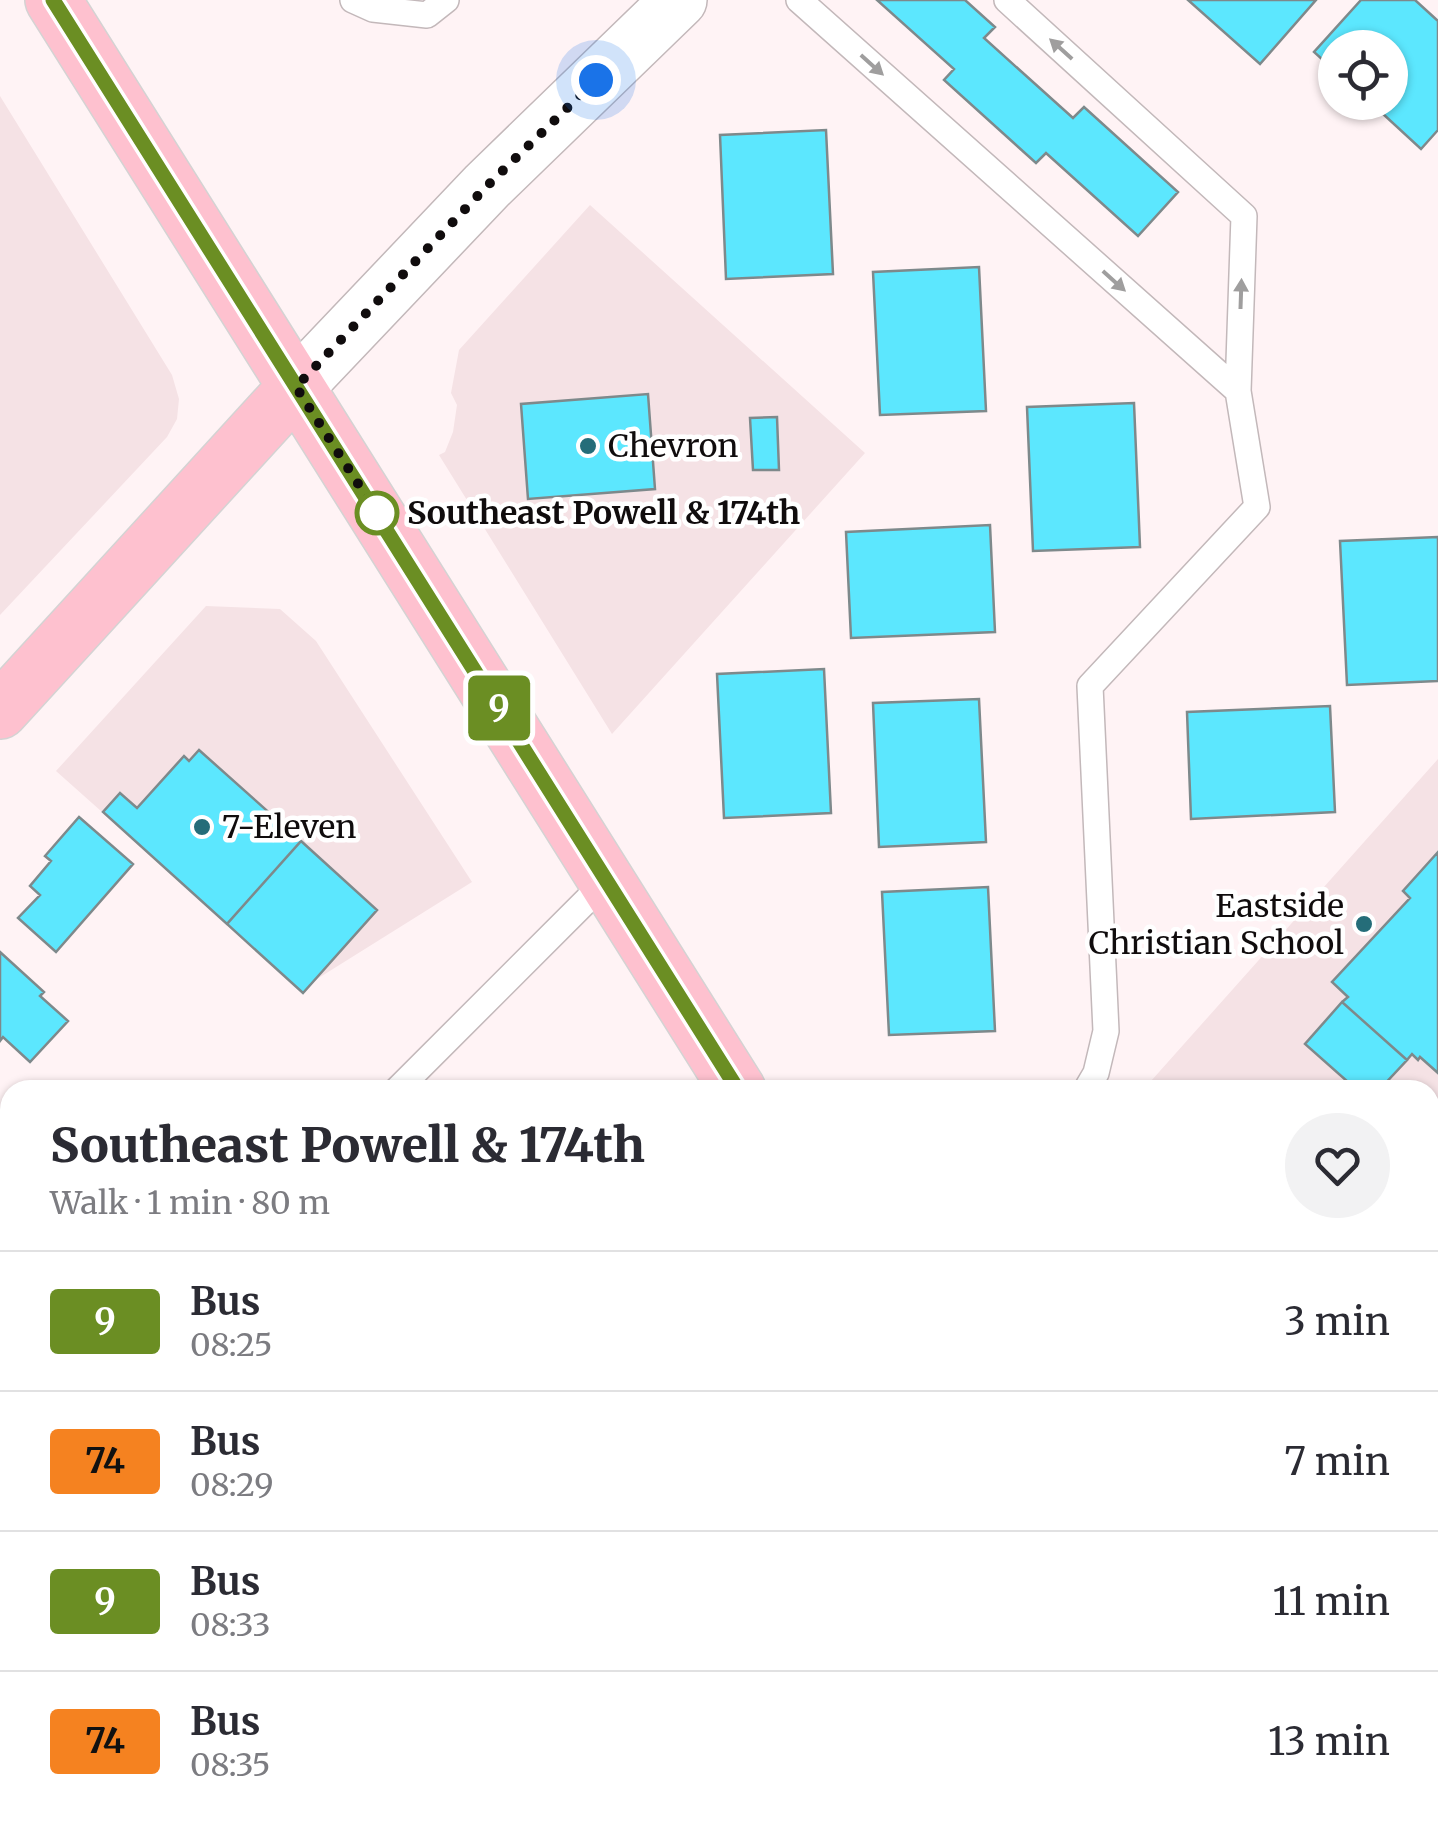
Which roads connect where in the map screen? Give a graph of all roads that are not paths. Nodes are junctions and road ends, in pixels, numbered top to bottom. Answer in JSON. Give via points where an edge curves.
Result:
{"nodes":[{"id":1,"x":54,"y":0,"type":"edge"},
{"id":2,"x":353,"y":0,"type":"edge"},
{"id":3,"x":446,"y":0,"type":"edge"},
{"id":4,"x":679,"y":0,"type":"edge"},
{"id":5,"x":799,"y":0,"type":"edge"},
{"id":6,"x":1007,"y":0,"type":"edge"},
{"id":7,"x":296,"y":387,"type":"junction"},
{"id":8,"x":1238,"y":391,"type":"junction"},
{"id":9,"x":0,"y":711,"type":"edge"},
{"id":10,"x":605,"y":882,"type":"junction"},
{"id":11,"x":407,"y":1080,"type":"edge"},
{"id":12,"x":732,"y":1080,"type":"edge"},
{"id":13,"x":1092,"y":1080,"type":"edge"}],
"edges":[{"from":1,"to":7,"type":"main road"},
{"from":2,"to":3,"type":"lane","via":[[428,15]]},
{"from":4,"to":7,"type":"street","via":[[487,186]]},
{"from":5,"to":8,"type":"lane","one_way":true},
{"from":8,"to":6,"type":"lane","one_way":true,"via":[[1244,216]]},
{"from":7,"to":9,"type":"main road"},
{"from":7,"to":10,"type":"main road"},
{"from":8,"to":13,"type":"lane","via":[[1257,507],[1090,686],[1106,1031]]},
{"from":10,"to":11,"type":"lane"},
{"from":10,"to":12,"type":"main road"}]}
